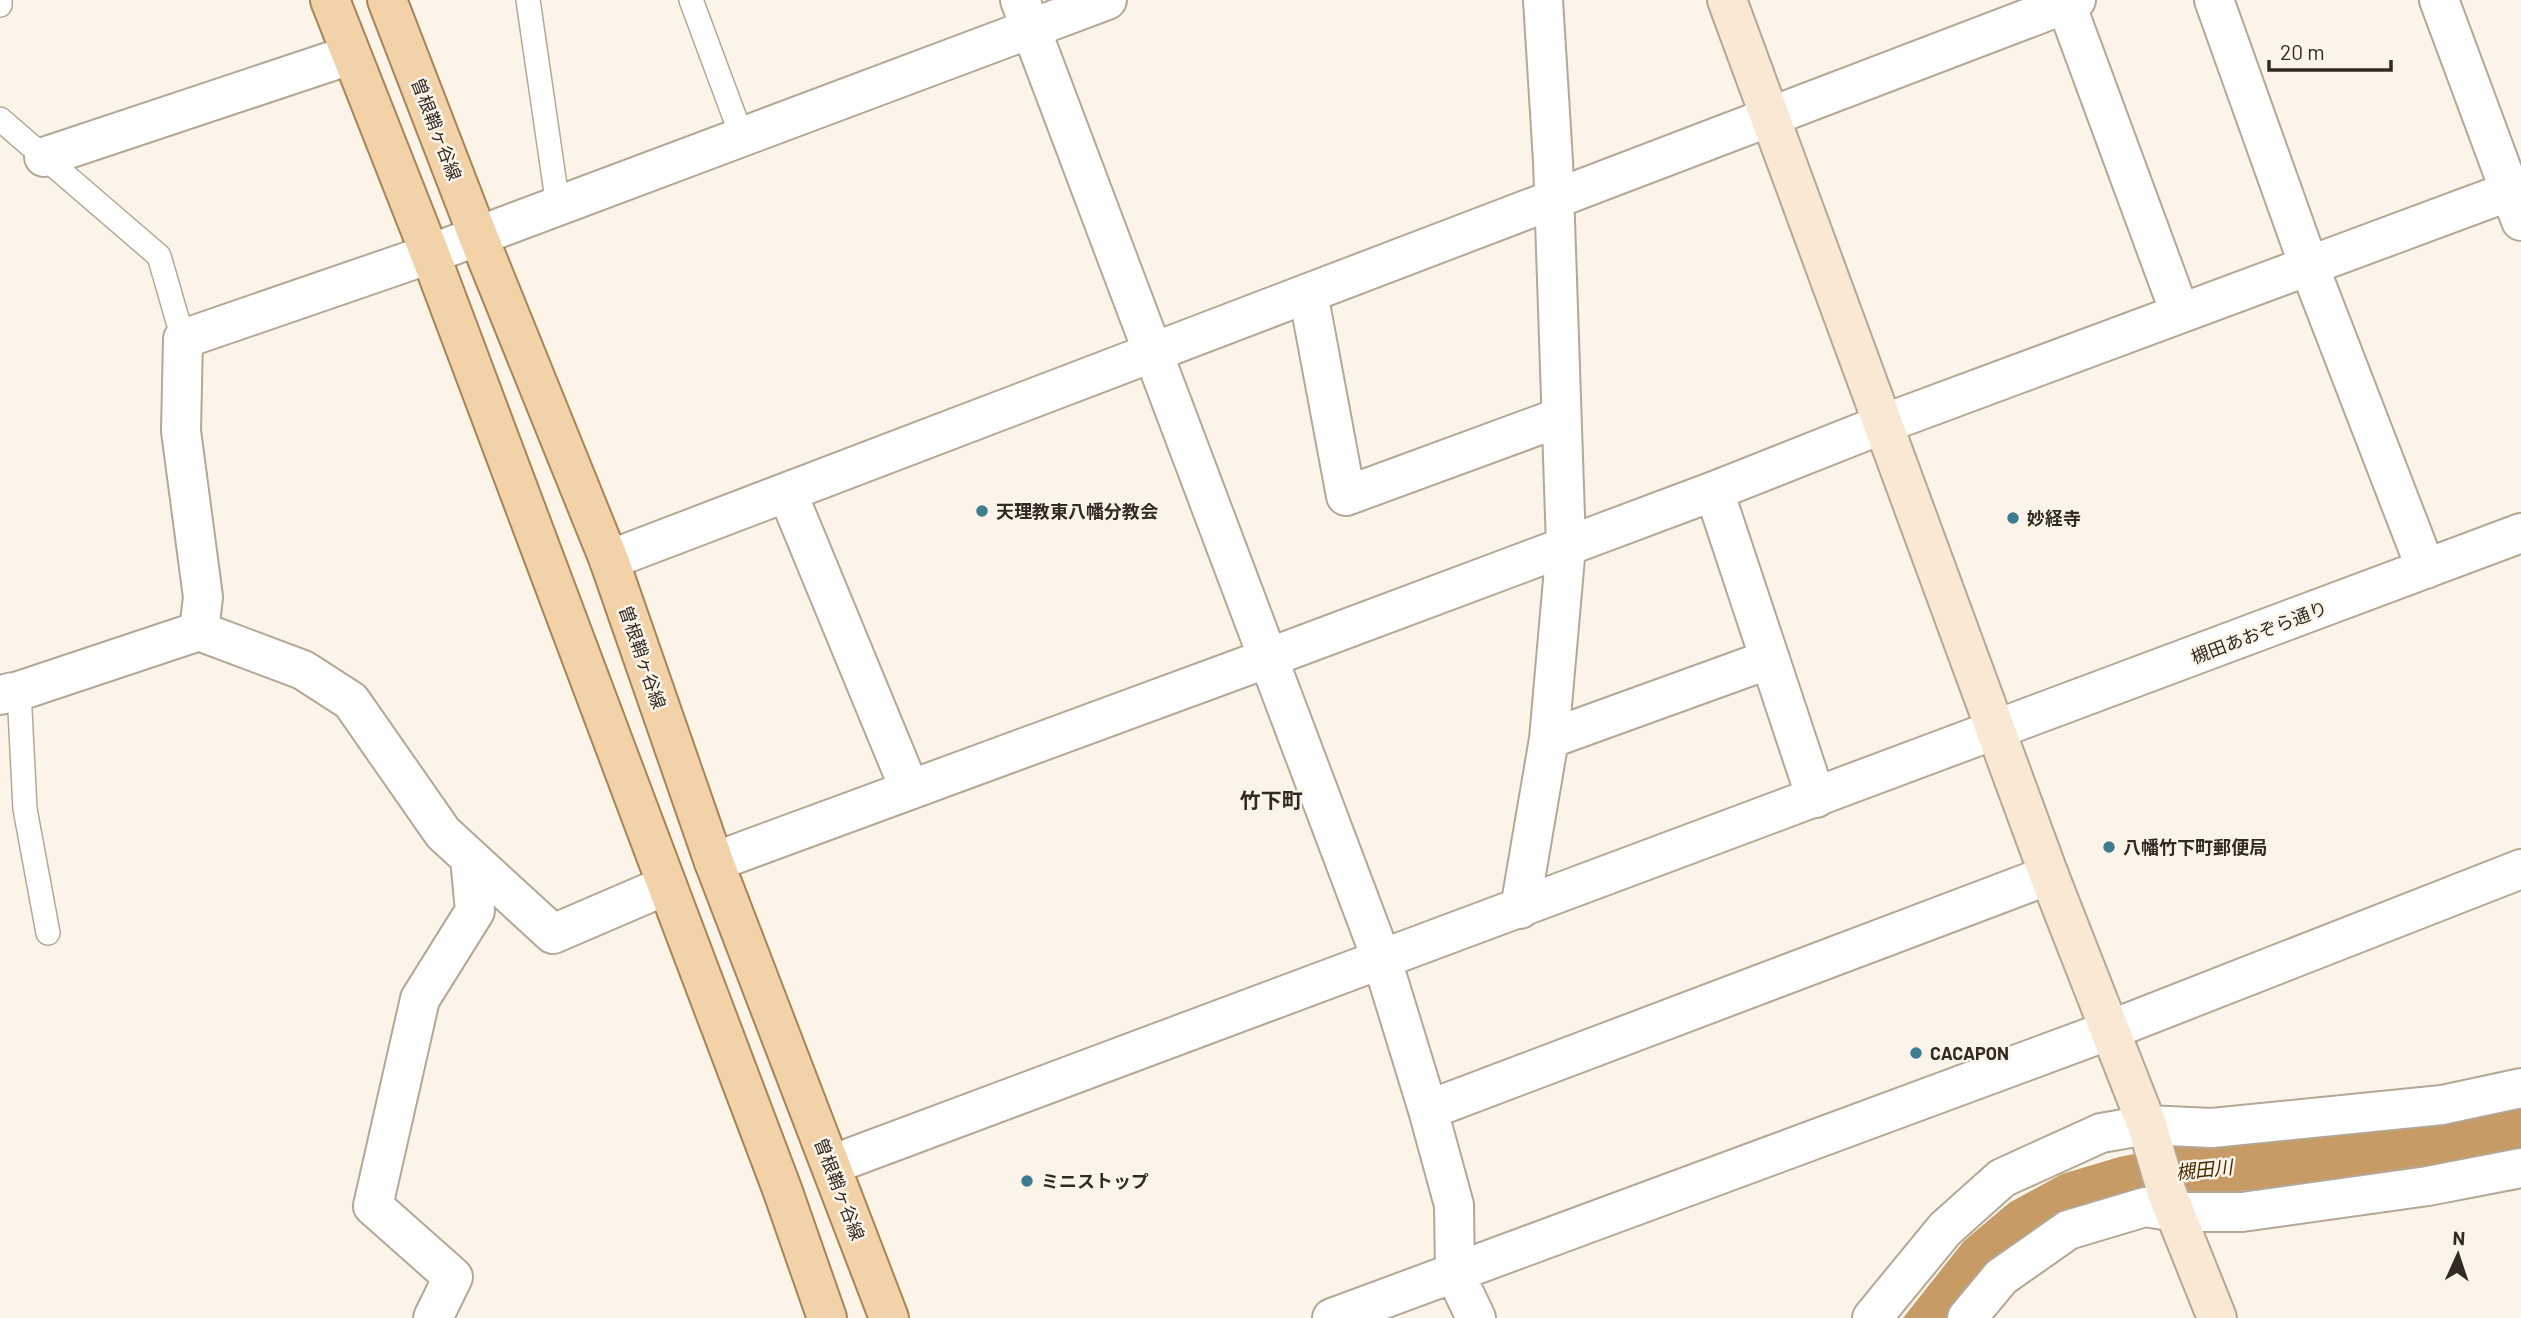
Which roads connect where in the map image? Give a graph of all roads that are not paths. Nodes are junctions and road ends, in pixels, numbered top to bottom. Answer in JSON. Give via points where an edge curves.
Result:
{"nodes":[{"id":1,"x":330,"y":0,"type":"edge"},
{"id":2,"x":387,"y":0,"type":"edge"},
{"id":3,"x":528,"y":0,"type":"edge"},
{"id":4,"x":691,"y":0,"type":"edge"},
{"id":5,"x":1107,"y":0,"type":"edge"},
{"id":6,"x":1543,"y":0,"type":"edge"},
{"id":7,"x":1727,"y":0,"type":"edge"},
{"id":8,"x":2214,"y":0,"type":"edge"},
{"id":9,"x":2439,"y":0,"type":"edge"},
{"id":10,"x":2071,"y":2,"type":"edge"},
{"id":11,"x":1025,"y":14,"type":"edge"},
{"id":12,"x":350,"y":55,"type":"junction"},
{"id":13,"x":1771,"y":117,"type":"junction"},
{"id":14,"x":0,"y":119,"type":"edge"},
{"id":15,"x":742,"y":137,"type":"junction"},
{"id":16,"x":44,"y":157,"type":"junction"},
{"id":17,"x":1553,"y":200,"type":"junction"},
{"id":18,"x":2517,"y":200,"type":"edge"},
{"id":19,"x":558,"y":206,"type":"junction"},
{"id":20,"x":478,"y":236,"type":"junction"},
{"id":21,"x":430,"y":254,"type":"junction"},
{"id":22,"x":2309,"y":266,"type":"junction"},
{"id":23,"x":1308,"y":293,"type":"junction"},
{"id":24,"x":2180,"y":313,"type":"junction"},
{"id":25,"x":183,"y":340,"type":"junction"},
{"id":26,"x":1153,"y":352,"type":"junction"},
{"id":27,"x":1561,"y":417,"type":"junction"},
{"id":28,"x":1883,"y":425,"type":"junction"},
{"id":29,"x":1714,"y":491,"type":"junction"},
{"id":30,"x":787,"y":492,"type":"junction"},
{"id":31,"x":2521,"y":533,"type":"edge"},
{"id":32,"x":1566,"y":546,"type":"junction"},
{"id":33,"x":609,"y":560,"type":"junction"},
{"id":34,"x":2426,"y":569,"type":"junction"},
{"id":35,"x":199,"y":631,"type":"junction"},
{"id":36,"x":1268,"y":658,"type":"junction"},
{"id":37,"x":1770,"y":659,"type":"junction"},
{"id":38,"x":6,"y":688,"type":"edge"},
{"id":39,"x":1997,"y":730,"type":"junction"},
{"id":40,"x":1549,"y":739,"type":"junction"},
{"id":41,"x":910,"y":790,"type":"junction"},
{"id":42,"x":1816,"y":798,"type":"junction"},
{"id":43,"x":470,"y":858,"type":"junction"},
{"id":44,"x":714,"y":862,"type":"junction"},
{"id":45,"x":2521,"y":869,"type":"edge"},
{"id":46,"x":2049,"y":875,"type":"junction"},
{"id":47,"x":667,"y":884,"type":"junction"},
{"id":48,"x":1520,"y":909,"type":"junction"},
{"id":49,"x":48,"y":933,"type":"dead end"},
{"id":50,"x":1382,"y":960,"type":"junction"},
{"id":51,"x":2110,"y":1030,"type":"junction"},
{"id":52,"x":2521,"y":1088,"type":"edge"},
{"id":53,"x":1429,"y":1110,"type":"junction"},
{"id":54,"x":2151,"y":1136,"type":"junction"},
{"id":55,"x":831,"y":1166,"type":"junction"},
{"id":56,"x":2521,"y":1168,"type":"edge"},
{"id":57,"x":2172,"y":1202,"type":"junction"},
{"id":58,"x":1455,"y":1274,"type":"junction"},
{"id":59,"x":433,"y":1318,"type":"edge"},
{"id":60,"x":827,"y":1318,"type":"edge"},
{"id":61,"x":889,"y":1318,"type":"edge"},
{"id":62,"x":1332,"y":1318,"type":"edge"},
{"id":63,"x":1476,"y":1318,"type":"edge"},
{"id":64,"x":1872,"y":1318,"type":"edge"},
{"id":65,"x":1967,"y":1318,"type":"edge"},
{"id":66,"x":2217,"y":1318,"type":"edge"}],
"edges":[{"from":1,"to":12,"type":"main road"},
{"from":2,"to":20,"type":"main road","name":"曽根鞘ヶ谷線"},
{"from":3,"to":19,"type":"lane"},
{"from":4,"to":15,"type":"lane"},
{"from":5,"to":11,"type":"street"},
{"from":6,"to":17,"type":"street"},
{"from":7,"to":13,"type":"street"},
{"from":8,"to":22,"type":"street"},
{"from":9,"to":18,"type":"street"},
{"from":10,"to":13,"type":"street"},
{"from":10,"to":24,"type":"street"},
{"from":11,"to":15,"type":"street"},
{"from":11,"to":26,"type":"street"},
{"from":12,"to":16,"type":"street"},
{"from":12,"to":21,"type":"main road"},
{"from":13,"to":17,"type":"street"},
{"from":13,"to":28,"type":"street"},
{"from":14,"to":16,"type":"lane"},
{"from":15,"to":19,"type":"street"},
{"from":16,"to":25,"type":"lane","via":[[159,256]]},
{"from":17,"to":23,"type":"street"},
{"from":17,"to":27,"type":"street"},
{"from":18,"to":22,"type":"street"},
{"from":19,"to":20,"type":"street"},
{"from":20,"to":21,"type":"street"},
{"from":20,"to":33,"type":"main road","name":"曽根鞘ヶ谷線"},
{"from":21,"to":25,"type":"street"},
{"from":21,"to":47,"type":"main road"},
{"from":22,"to":24,"type":"street"},
{"from":22,"to":34,"type":"street"},
{"from":23,"to":26,"type":"street"},
{"from":23,"to":27,"type":"street","via":[[1346,496]]},
{"from":24,"to":28,"type":"street"},
{"from":25,"to":35,"type":"street","via":[[181,431],[203,597]]},
{"from":26,"to":30,"type":"street"},
{"from":26,"to":36,"type":"street"},
{"from":27,"to":32,"type":"street"},
{"from":28,"to":29,"type":"street"},
{"from":28,"to":39,"type":"street"},
{"from":29,"to":32,"type":"street"},
{"from":29,"to":37,"type":"street"},
{"from":30,"to":33,"type":"street"},
{"from":30,"to":41,"type":"street"},
{"from":31,"to":34,"type":"street","name":"槻田あおぞら通り"},
{"from":32,"to":36,"type":"street"},
{"from":32,"to":40,"type":"street"},
{"from":33,"to":44,"type":"main road","name":"曽根鞘ヶ谷線"},
{"from":34,"to":39,"type":"street","name":"槻田あおぞら通り"},
{"from":35,"to":38,"type":"street"},
{"from":35,"to":43,"type":"street","via":[[303,670],[351,701],[443,833]]},
{"from":36,"to":41,"type":"street"},
{"from":36,"to":50,"type":"street"},
{"from":37,"to":40,"type":"street"},
{"from":37,"to":42,"type":"street"},
{"from":38,"to":49,"type":"lane"},
{"from":39,"to":42,"type":"street","name":"槻田あおぞら通り"},
{"from":39,"to":46,"type":"street"},
{"from":40,"to":48,"type":"street"},
{"from":41,"to":44,"type":"street"},
{"from":42,"to":48,"type":"street","name":"槻田あおぞら通り"},
{"from":43,"to":47,"type":"street","via":[[553,934]]},
{"from":43,"to":59,"type":"street","via":[[475,911],[420,999],[373,1206],[453,1277]]},
{"from":44,"to":55,"type":"main road","name":"曽根鞘ヶ谷線"},
{"from":45,"to":51,"type":"street"},
{"from":46,"to":51,"type":"street"},
{"from":46,"to":53,"type":"street"},
{"from":47,"to":60,"type":"main road"},
{"from":48,"to":50,"type":"street","name":"槻田あおぞら通り"},
{"from":50,"to":53,"type":"street"},
{"from":50,"to":55,"type":"street","name":"槻田あおぞら通り"},
{"from":51,"to":54,"type":"street"},
{"from":51,"to":58,"type":"street"},
{"from":52,"to":54,"type":"street","via":[[2442,1105]]},
{"from":53,"to":58,"type":"street","via":[[1454,1205]]},
{"from":54,"to":57,"type":"street"},
{"from":54,"to":64,"type":"street","via":[[2101,1133],[2001,1178],[1945,1229]]},
{"from":55,"to":61,"type":"main road","name":"曽根鞘ヶ谷線"},
{"from":56,"to":57,"type":"street","via":[[2242,1212]]},
{"from":57,"to":65,"type":"street","via":[[2068,1230],[2001,1277]]},
{"from":57,"to":66,"type":"street"},
{"from":58,"to":62,"type":"street"},
{"from":58,"to":63,"type":"street"}]}
